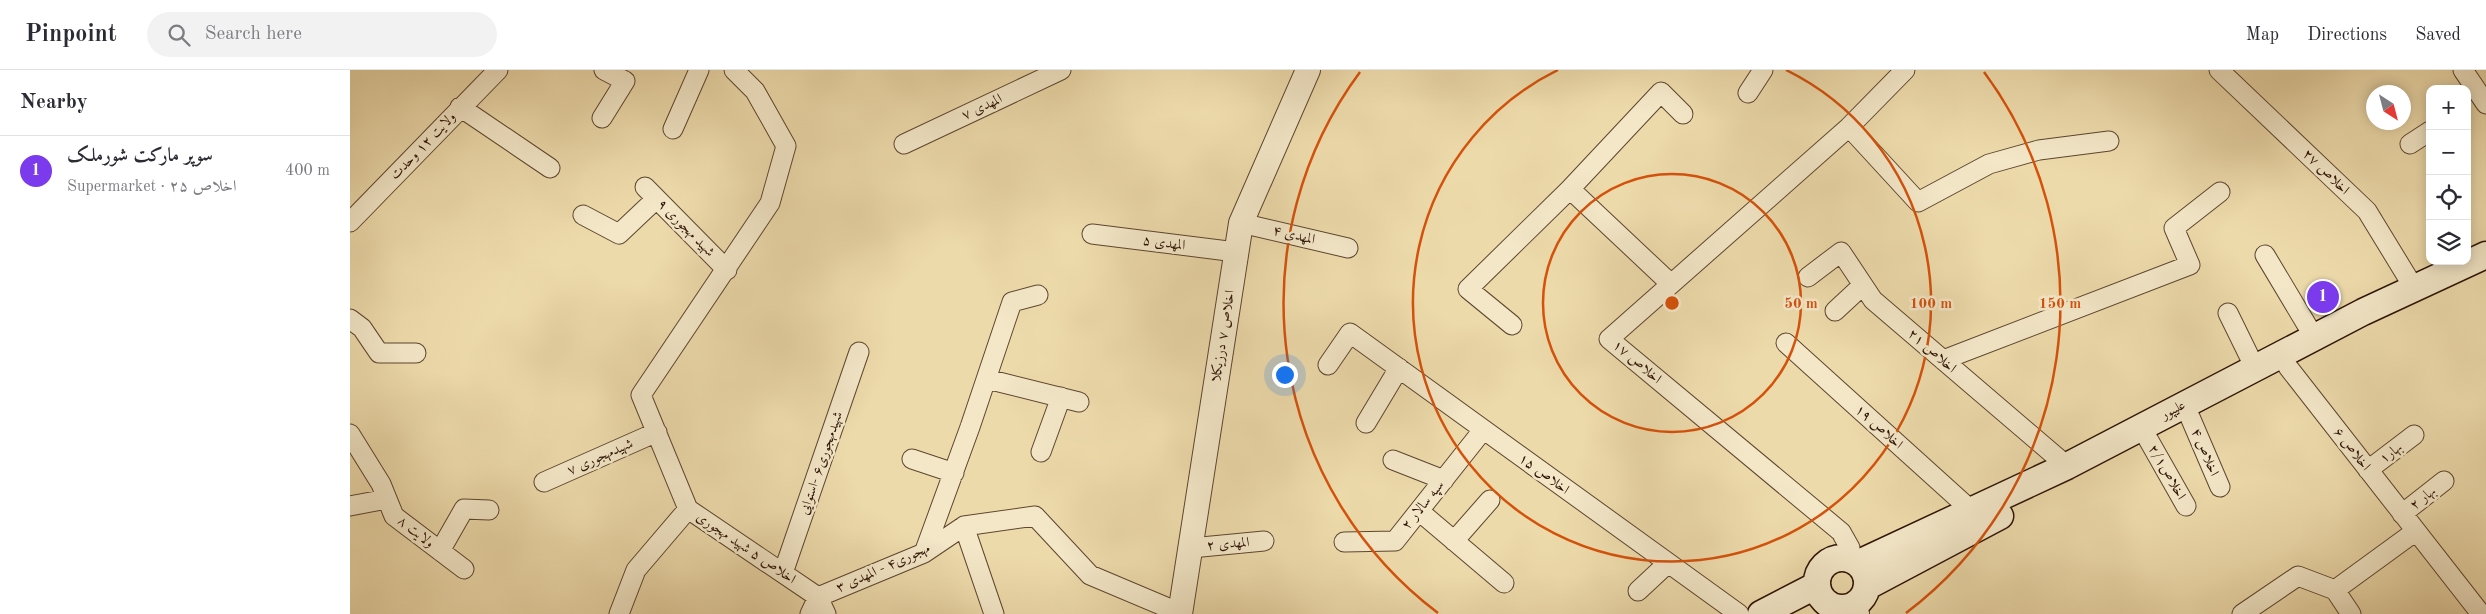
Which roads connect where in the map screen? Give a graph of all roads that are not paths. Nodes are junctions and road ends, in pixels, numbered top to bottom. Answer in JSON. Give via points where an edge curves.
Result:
{"nodes":[{"id":1,"x":498,"y":70,"type":"edge"},
{"id":2,"x":604,"y":70,"type":"edge"},
{"id":3,"x":699,"y":70,"type":"edge"},
{"id":4,"x":734,"y":70,"type":"edge"},
{"id":5,"x":1061,"y":70,"type":"edge"},
{"id":6,"x":1308,"y":70,"type":"edge"},
{"id":7,"x":1763,"y":70,"type":"edge"},
{"id":8,"x":1905,"y":70,"type":"edge"},
{"id":9,"x":2219,"y":70,"type":"edge"},
{"id":10,"x":2463,"y":70,"type":"edge"},
{"id":11,"x":1748,"y":93,"type":"dead end"},
{"id":12,"x":2478,"y":103,"type":"edge"},
{"id":13,"x":460,"y":107,"type":"junction"},
{"id":14,"x":1683,"y":114,"type":"dead end"},
{"id":15,"x":602,"y":118,"type":"dead end"},
{"id":16,"x":1849,"y":127,"type":"junction"},
{"id":17,"x":673,"y":129,"type":"dead end"},
{"id":18,"x":2426,"y":134,"type":"edge"},
{"id":19,"x":2109,"y":141,"type":"dead end"},
{"id":20,"x":904,"y":144,"type":"dead end"},
{"id":21,"x":2410,"y":144,"type":"dead end"},
{"id":22,"x":550,"y":168,"type":"dead end"},
{"id":23,"x":1570,"y":189,"type":"junction"},
{"id":24,"x":2220,"y":192,"type":"dead end"},
{"id":25,"x":583,"y":214,"type":"dead end"},
{"id":26,"x":350,"y":222,"type":"edge"},
{"id":27,"x":1240,"y":223,"type":"junction"},
{"id":28,"x":1092,"y":234,"type":"dead end"},
{"id":29,"x":1348,"y":248,"type":"dead end"},
{"id":30,"x":1236,"y":252,"type":"junction"},
{"id":31,"x":2265,"y":255,"type":"dead end"},
{"id":32,"x":2486,"y":255,"type":"edge"},
{"id":33,"x":727,"y":270,"type":"junction"},
{"id":34,"x":2486,"y":274,"type":"edge"},
{"id":35,"x":1808,"y":277,"type":"dead end"},
{"id":36,"x":1671,"y":284,"type":"junction"},
{"id":37,"x":1863,"y":285,"type":"junction"},
{"id":38,"x":2414,"y":288,"type":"junction"},
{"id":39,"x":1038,"y":295,"type":"dead end"},
{"id":40,"x":1834,"y":311,"type":"dead end"},
{"id":41,"x":2228,"y":313,"type":"dead end"},
{"id":42,"x":350,"y":319,"type":"edge"},
{"id":43,"x":1512,"y":325,"type":"dead end"},
{"id":44,"x":2314,"y":337,"type":"junction"},
{"id":45,"x":1786,"y":342,"type":"dead end"},
{"id":46,"x":859,"y":352,"type":"dead end"},
{"id":47,"x":416,"y":353,"type":"dead end"},
{"id":48,"x":1943,"y":360,"type":"junction"},
{"id":49,"x":2283,"y":362,"type":"junction"},
{"id":50,"x":1328,"y":365,"type":"dead end"},
{"id":51,"x":1399,"y":368,"type":"junction"},
{"id":52,"x":2255,"y":368,"type":"junction"},
{"id":53,"x":987,"y":379,"type":"junction"},
{"id":54,"x":2190,"y":417,"type":"junction"},
{"id":55,"x":1366,"y":424,"type":"dead end"},
{"id":56,"x":1483,"y":430,"type":"junction"},
{"id":57,"x":657,"y":432,"type":"junction"},
{"id":58,"x":350,"y":433,"type":"edge"},
{"id":59,"x":2414,"y":435,"type":"dead end"},
{"id":60,"x":2148,"y":439,"type":"junction"},
{"id":61,"x":1041,"y":452,"type":"dead end"},
{"id":62,"x":912,"y":459,"type":"dead end"},
{"id":63,"x":1394,"y":460,"type":"dead end"},
{"id":64,"x":2067,"y":466,"type":"junction"},
{"id":65,"x":2368,"y":470,"type":"junction"},
{"id":66,"x":954,"y":473,"type":"junction"},
{"id":67,"x":1444,"y":480,"type":"junction"},
{"id":68,"x":2444,"y":481,"type":"dead end"},
{"id":69,"x":544,"y":482,"type":"dead end"},
{"id":70,"x":2220,"y":487,"type":"dead end"},
{"id":71,"x":387,"y":499,"type":"junction"},
{"id":72,"x":1490,"y":500,"type":"dead end"},
{"id":73,"x":350,"y":506,"type":"edge"},
{"id":74,"x":2186,"y":506,"type":"dead end"},
{"id":75,"x":688,"y":509,"type":"junction"},
{"id":76,"x":489,"y":510,"type":"dead end"},
{"id":77,"x":1419,"y":511,"type":"junction"},
{"id":78,"x":1972,"y":511,"type":"junction"},
{"id":79,"x":2402,"y":514,"type":"junction"},
{"id":80,"x":964,"y":526,"type":"junction"},
{"id":81,"x":2416,"y":531,"type":"junction"},
{"id":82,"x":1264,"y":541,"type":"dead end"},
{"id":83,"x":1454,"y":541,"type":"junction"},
{"id":84,"x":1344,"y":542,"type":"dead end"},
{"id":85,"x":1191,"y":548,"type":"junction"},
{"id":86,"x":440,"y":551,"type":"junction"},
{"id":87,"x":924,"y":553,"type":"junction"},
{"id":88,"x":1668,"y":563,"type":"junction"},
{"id":89,"x":464,"y":569,"type":"dead end"},
{"id":90,"x":783,"y":574,"type":"junction"},
{"id":91,"x":1504,"y":584,"type":"dead end"},
{"id":92,"x":2335,"y":590,"type":"junction"},
{"id":93,"x":1638,"y":591,"type":"dead end"},
{"id":94,"x":1843,"y":595,"type":"edge"},
{"id":95,"x":818,"y":597,"type":"junction"},
{"id":96,"x":619,"y":614,"type":"edge"},
{"id":97,"x":810,"y":614,"type":"edge"},
{"id":98,"x":826,"y":614,"type":"edge"},
{"id":99,"x":994,"y":614,"type":"edge"},
{"id":100,"x":1180,"y":614,"type":"edge"},
{"id":101,"x":1739,"y":614,"type":"edge"},
{"id":102,"x":1761,"y":614,"type":"edge"},
{"id":103,"x":2242,"y":614,"type":"edge"},
{"id":104,"x":2351,"y":614,"type":"edge"},
{"id":105,"x":2481,"y":614,"type":"edge"}],
"edges":[{"from":1,"to":13,"type":"street","name":"ولایت ۱۲ وحدت"},
{"from":2,"to":15,"type":"street","via":[[625,82]]},
{"from":3,"to":17,"type":"street"},
{"from":4,"to":33,"type":"street","via":[[755,91],[786,146],[770,203]]},
{"from":5,"to":20,"type":"street","name":"المهدی ۷"},
{"from":6,"to":27,"type":"street","name":"اخلاص ۷ درزیکلا"},
{"from":7,"to":11,"type":"street"},
{"from":8,"to":16,"type":"street","name":"اخلاص ۱۷"},
{"from":9,"to":38,"type":"street","name":"اخلاص ۲۷","via":[[2367,211]]},
{"from":10,"to":12,"type":"street"},
{"from":13,"to":22,"type":"street"},
{"from":13,"to":26,"type":"street","name":"ولایت ۱۲ وحدت"},
{"from":14,"to":23,"type":"street","via":[[1661,92]]},
{"from":16,"to":19,"type":"street","via":[[1918,202],[1989,164],[2039,150]]},
{"from":16,"to":36,"type":"street","name":"اخلاص ۱۷"},
{"from":18,"to":21,"type":"street"},
{"from":23,"to":36,"type":"street"},
{"from":23,"to":43,"type":"street","via":[[1468,289]]},
{"from":24,"to":48,"type":"street","via":[[2174,228],[2190,265]]},
{"from":25,"to":33,"type":"street","name":"شهید مهجوری ۹","via":[[619,234],[651,193]]},
{"from":27,"to":29,"type":"street","name":"المهدی ۴"},
{"from":27,"to":30,"type":"street","name":"اخلاص ۷ درزیکلا"},
{"from":28,"to":30,"type":"street","name":"المهدی ۵"},
{"from":30,"to":85,"type":"street","name":"اخلاص ۷ درزیکلا"},
{"from":31,"to":44,"type":"street"},
{"from":32,"to":38,"type":"main road","name":"علیپور"},
{"from":33,"to":57,"type":"street","name":"اخلاص ۵ شهید مهجوری","via":[[641,395]]},
{"from":34,"to":49,"type":"main road","name":"علیپور"},
{"from":35,"to":37,"type":"street","name":"اخلاص ۲۱","via":[[1841,252]]},
{"from":36,"to":94,"type":"street","name":"اخلاص ۱۷","via":[[1609,339],[1841,532],[1850,548]]},
{"from":37,"to":40,"type":"street"},
{"from":37,"to":48,"type":"street","name":"اخلاص ۲۱","via":[[1873,300]]},
{"from":38,"to":44,"type":"main road","name":"علیپور"},
{"from":39,"to":53,"type":"street","via":[[1012,302]]},
{"from":41,"to":52,"type":"street"},
{"from":42,"to":47,"type":"street","via":[[362,328],[379,353]]},
{"from":44,"to":49,"type":"main road","name":"علیپور"},
{"from":45,"to":78,"type":"street","name":"اخلاص ۱۹"},
{"from":46,"to":90,"type":"street","name":"شهیدمهجوری۶ -استوایی"},
{"from":48,"to":64,"type":"street","name":"اخلاص ۲۱"},
{"from":49,"to":52,"type":"main road","name":"علیپور"},
{"from":49,"to":54,"type":"main road","name":"علیپور"},
{"from":49,"to":65,"type":"street","name":"اخلاص ۶"},
{"from":50,"to":51,"type":"street","name":"اخلاص ۱۵","via":[[1350,333]]},
{"from":51,"to":55,"type":"street"},
{"from":51,"to":56,"type":"street","name":"اخلاص ۱۵"},
{"from":52,"to":64,"type":"main road","name":"علیپور"},
{"from":53,"to":61,"type":"street","via":[[1070,399]]},
{"from":53,"to":66,"type":"street"},
{"from":54,"to":60,"type":"main road","name":"علیپور"},
{"from":54,"to":70,"type":"street","name":"اخلاص ۴"},
{"from":56,"to":67,"type":"street","name":"سپه سالار ۲"},
{"from":56,"to":88,"type":"street","name":"اخلاص ۱۵"},
{"from":57,"to":69,"type":"street","name":"شهیدمهجوری ۷"},
{"from":57,"to":75,"type":"street","name":"اخلاص ۵ شهید مهجوری"},
{"from":58,"to":71,"type":"street","name":"ولایت ۸"},
{"from":59,"to":65,"type":"street","name":"بهار۱"},
{"from":60,"to":74,"type":"street","name":"اخلاص۲/۱"},
{"from":60,"to":94,"type":"main road","name":"علیپور"},
{"from":62,"to":66,"type":"street"},
{"from":63,"to":67,"type":"street"},
{"from":64,"to":78,"type":"main road","name":"علیپور"},
{"from":65,"to":79,"type":"street","name":"اخلاص ۶"},
{"from":66,"to":87,"type":"street"},
{"from":67,"to":77,"type":"street","name":"سپه سالار ۲"},
{"from":68,"to":79,"type":"street","name":"بهار ۲"},
{"from":71,"to":73,"type":"street"},
{"from":71,"to":86,"type":"street","name":"ولایت ۸","via":[[394,516]]},
{"from":72,"to":83,"type":"street"},
{"from":75,"to":90,"type":"street","name":"اخلاص ۵ شهید مهجوری"},
{"from":75,"to":96,"type":"street","via":[[636,570]]},
{"from":76,"to":86,"type":"street","via":[[464,509]]},
{"from":77,"to":83,"type":"street"},
{"from":77,"to":84,"type":"street","name":"سپه سالار ۲","via":[[1395,541]]},
{"from":78,"to":94,"type":"main road","name":"علیپور"},
{"from":79,"to":81,"type":"street","name":"اخلاص ۶"},
{"from":80,"to":87,"type":"street","name":"مهجوری۴ - المهدی ۳"},
{"from":80,"to":99,"type":"street"},
{"from":80,"to":100,"type":"street","name":"مهجوری۴ - المهدی ۳","via":[[1035,516],[1090,575]]},
{"from":81,"to":92,"type":"street"},
{"from":81,"to":105,"type":"street","name":"اخلاص ۶"},
{"from":82,"to":85,"type":"street","name":"المهدی ۲"},
{"from":83,"to":91,"type":"street"},
{"from":85,"to":100,"type":"street","name":"اخلاص ۷ درزیکلا"},
{"from":86,"to":89,"type":"street","name":"ولایت ۸"},
{"from":87,"to":95,"type":"street","name":"مهجوری۴ - المهدی ۳"},
{"from":88,"to":93,"type":"street"},
{"from":88,"to":101,"type":"street","name":"اخلاص ۱۵"},
{"from":90,"to":95,"type":"street","name":"اخلاص ۵ شهید مهجوری"},
{"from":92,"to":103,"type":"street","via":[[2298,576]]},
{"from":92,"to":104,"type":"street"},
{"from":94,"to":102,"type":"main road","name":"علیپور"},
{"from":95,"to":97,"type":"street"},
{"from":95,"to":98,"type":"street"}]}
